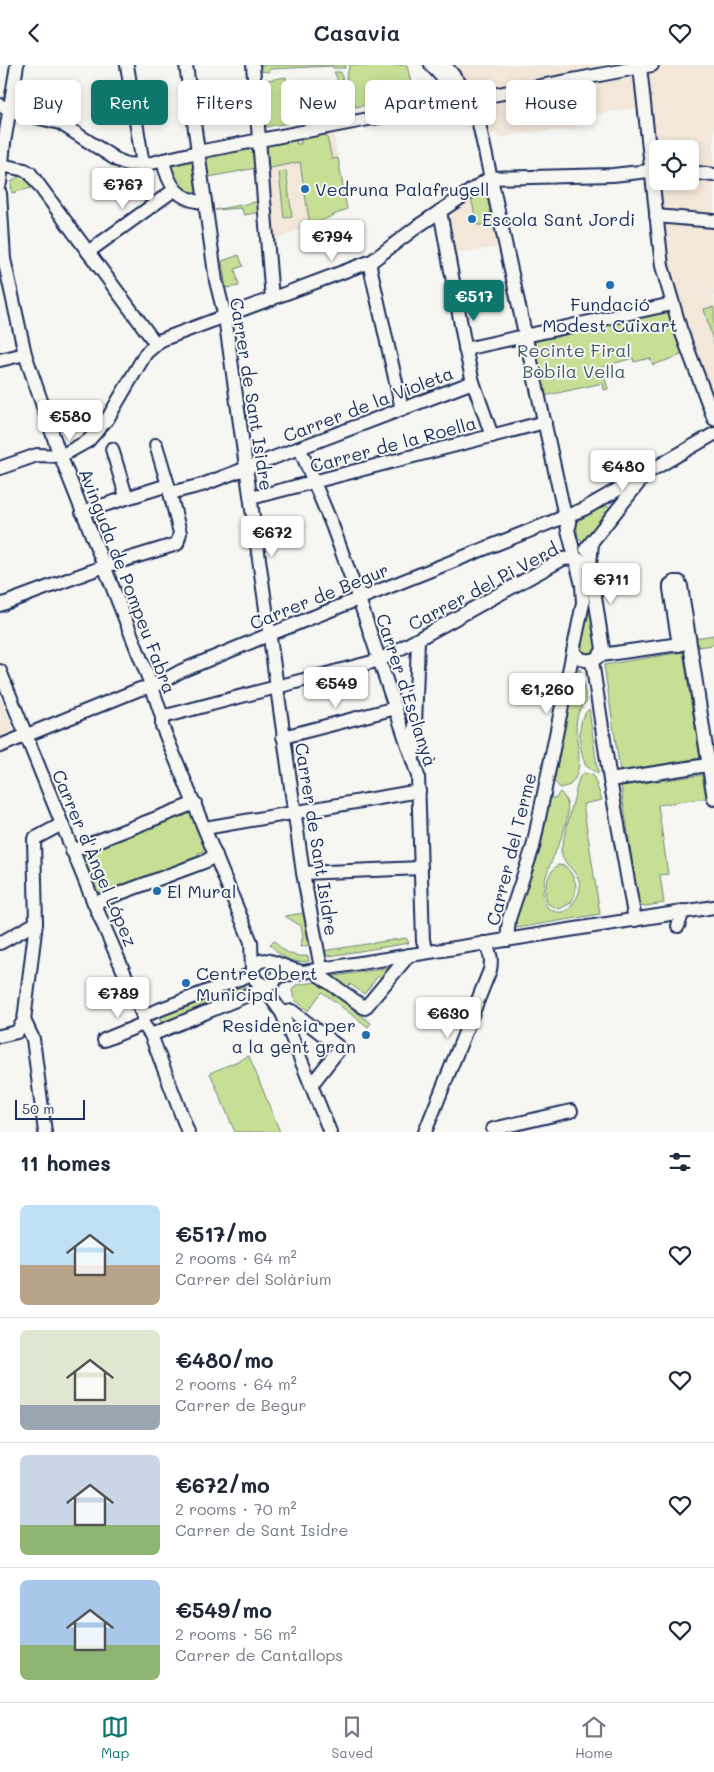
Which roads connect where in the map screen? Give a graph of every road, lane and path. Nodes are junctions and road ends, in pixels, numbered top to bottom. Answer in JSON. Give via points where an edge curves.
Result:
{"nodes":[{"id":1,"x":17,"y":65,"type":"edge"},
{"id":2,"x":126,"y":65,"type":"edge"},
{"id":3,"x":186,"y":65,"type":"edge"},
{"id":4,"x":253,"y":65,"type":"edge"},
{"id":5,"x":432,"y":65,"type":"edge"},
{"id":6,"x":446,"y":65,"type":"edge"},
{"id":7,"x":646,"y":66,"type":"edge"},
{"id":8,"x":451,"y":80,"type":"edge"},
{"id":9,"x":454,"y":80,"type":"edge"},
{"id":10,"x":496,"y":94,"type":"edge"},
{"id":11,"x":4,"y":107,"type":"edge"},
{"id":12,"x":365,"y":119,"type":"edge"},
{"id":13,"x":478,"y":125,"type":"edge"},
{"id":14,"x":259,"y":140,"type":"junction"},
{"id":15,"x":652,"y":140,"type":"edge"},
{"id":16,"x":2,"y":143,"type":"edge"},
{"id":17,"x":198,"y":152,"type":"junction"},
{"id":18,"x":164,"y":160,"type":"junction"},
{"id":19,"x":1,"y":165,"type":"junction"},
{"id":20,"x":144,"y":165,"type":"junction"},
{"id":21,"x":649,"y":172,"type":"edge"},
{"id":22,"x":699,"y":173,"type":"edge"},
{"id":23,"x":714,"y":175,"type":"edge"},
{"id":24,"x":490,"y":178,"type":"junction"},
{"id":25,"x":0,"y":183,"type":"edge"},
{"id":26,"x":174,"y":190,"type":"junction"},
{"id":27,"x":655,"y":190,"type":"edge"},
{"id":28,"x":0,"y":193,"type":"edge"},
{"id":29,"x":0,"y":202,"type":"edge"},
{"id":30,"x":205,"y":202,"type":"junction"},
{"id":31,"x":440,"y":211,"type":"junction"},
{"id":32,"x":656,"y":216,"type":"junction"},
{"id":33,"x":714,"y":221,"type":"edge"},
{"id":34,"x":88,"y":252,"type":"junction"},
{"id":35,"x":2,"y":260,"type":"edge"},
{"id":36,"x":369,"y":262,"type":"junction"},
{"id":37,"x":272,"y":299,"type":"junction"},
{"id":38,"x":672,"y":304,"type":"junction"},
{"id":39,"x":225,"y":317,"type":"junction"},
{"id":40,"x":526,"y":336,"type":"junction"},
{"id":41,"x":156,"y":343,"type":"junction"},
{"id":42,"x":465,"y":349,"type":"junction"},
{"id":43,"x":25,"y":354,"type":"junction"},
{"id":44,"x":0,"y":360,"type":"edge"},
{"id":45,"x":473,"y":382,"type":"junction"},
{"id":46,"x":402,"y":409,"type":"junction"},
{"id":47,"x":714,"y":419,"type":"edge"},
{"id":48,"x":545,"y":422,"type":"junction"},
{"id":49,"x":714,"y":434,"type":"edge"},
{"id":50,"x":492,"y":436,"type":"junction"},
{"id":51,"x":156,"y":445,"type":"dead end"},
{"id":52,"x":112,"y":449,"type":"dead end"},
{"id":53,"x":300,"y":449,"type":"junction"},
{"id":54,"x":61,"y":456,"type":"junction"},
{"id":55,"x":0,"y":469,"type":"edge"},
{"id":56,"x":246,"y":469,"type":"junction"},
{"id":57,"x":648,"y":472,"type":"junction"},
{"id":58,"x":314,"y":482,"type":"junction"},
{"id":59,"x":169,"y":489,"type":"junction"},
{"id":60,"x":252,"y":496,"type":"junction"},
{"id":61,"x":126,"y":497,"type":"junction"},
{"id":62,"x":604,"y":498,"type":"junction"},
{"id":63,"x":584,"y":509,"type":"junction"},
{"id":64,"x":616,"y":511,"type":"junction"},
{"id":65,"x":82,"y":512,"type":"junction"},
{"id":66,"x":566,"y":516,"type":"junction"},
{"id":67,"x":568,"y":530,"type":"junction"},
{"id":68,"x":592,"y":544,"type":"junction"},
{"id":69,"x":574,"y":554,"type":"junction"},
{"id":70,"x":590,"y":565,"type":"junction"},
{"id":71,"x":105,"y":566,"type":"junction"},
{"id":72,"x":359,"y":599,"type":"junction"},
{"id":73,"x":0,"y":605,"type":"edge"},
{"id":74,"x":268,"y":635,"type":"junction"},
{"id":75,"x":418,"y":640,"type":"junction"},
{"id":76,"x":574,"y":652,"type":"junction"},
{"id":77,"x":596,"y":658,"type":"junction"},
{"id":78,"x":380,"y":660,"type":"junction"},
{"id":79,"x":0,"y":671,"type":"edge"},
{"id":80,"x":152,"y":687,"type":"junction"},
{"id":81,"x":275,"y":688,"type":"junction"},
{"id":82,"x":396,"y":708,"type":"junction"},
{"id":83,"x":162,"y":717,"type":"junction"},
{"id":84,"x":26,"y":735,"type":"junction"},
{"id":85,"x":283,"y":737,"type":"junction"},
{"id":86,"x":0,"y":746,"type":"edge"},
{"id":87,"x":711,"y":764,"type":"edge"},
{"id":88,"x":414,"y":765,"type":"junction"},
{"id":89,"x":610,"y":779,"type":"junction"},
{"id":90,"x":419,"y":791,"type":"junction"},
{"id":91,"x":714,"y":799,"type":"edge"},
{"id":92,"x":195,"y":803,"type":"junction"},
{"id":93,"x":294,"y":812,"type":"junction"},
{"id":94,"x":62,"y":824,"type":"junction"},
{"id":95,"x":205,"y":828,"type":"junction"},
{"id":96,"x":72,"y":851,"type":"junction"},
{"id":97,"x":216,"y":855,"type":"junction"},
{"id":98,"x":421,"y":868,"type":"junction"},
{"id":99,"x":303,"y":873,"type":"junction"},
{"id":100,"x":94,"y":903,"type":"junction"},
{"id":101,"x":714,"y":907,"type":"edge"},
{"id":102,"x":683,"y":911,"type":"junction"},
{"id":103,"x":634,"y":920,"type":"junction"},
{"id":104,"x":36,"y":923,"type":"junction"},
{"id":105,"x":678,"y":926,"type":"dead end"},
{"id":106,"x":506,"y":940,"type":"junction"},
{"id":107,"x":0,"y":943,"type":"edge"},
{"id":108,"x":251,"y":943,"type":"junction"},
{"id":109,"x":484,"y":943,"type":"junction"},
{"id":110,"x":428,"y":952,"type":"junction"},
{"id":111,"x":409,"y":955,"type":"junction"},
{"id":112,"x":271,"y":961,"type":"junction"},
{"id":113,"x":321,"y":968,"type":"junction"},
{"id":114,"x":299,"y":971,"type":"junction"},
{"id":115,"x":277,"y":978,"type":"junction"},
{"id":116,"x":256,"y":979,"type":"junction"},
{"id":117,"x":280,"y":1009,"type":"junction"},
{"id":118,"x":24,"y":1020,"type":"junction"},
{"id":119,"x":143,"y":1020,"type":"junction"},
{"id":120,"x":0,"y":1028,"type":"edge"},
{"id":121,"x":17,"y":1031,"type":"junction"},
{"id":122,"x":151,"y":1035,"type":"junction"},
{"id":123,"x":0,"y":1036,"type":"edge"},
{"id":124,"x":104,"y":1040,"type":"dead end"},
{"id":125,"x":312,"y":1084,"type":"junction"},
{"id":126,"x":571,"y":1111,"type":"dead end"},
{"id":127,"x":493,"y":1129,"type":"dead end"},
{"id":128,"x":45,"y":1132,"type":"edge"},
{"id":129,"x":188,"y":1132,"type":"edge"},
{"id":130,"x":330,"y":1132,"type":"edge"},
{"id":131,"x":425,"y":1132,"type":"edge"}],
"edges":[{"from":1,"to":11,"type":"street"},
{"from":2,"to":20,"type":"street"},
{"from":3,"to":17,"type":"street","name":"Carrer de Sant Isidre"},
{"from":4,"to":14,"type":"street"},
{"from":5,"to":8,"type":"street"},
{"from":6,"to":9,"type":"street"},
{"from":7,"to":10,"type":"street"},
{"from":7,"to":15,"type":"street"},
{"from":11,"to":16,"type":"street"},
{"from":11,"to":20,"type":"street","via":[[51,119],[117,160]]},
{"from":12,"to":14,"type":"street"},
{"from":13,"to":24,"type":"street","name":"Carrer del Terme"},
{"from":14,"to":17,"type":"street"},
{"from":14,"to":37,"type":"street"},
{"from":16,"to":19,"type":"street"},
{"from":17,"to":18,"type":"street"},
{"from":17,"to":30,"type":"street","name":"Carrer de Sant Isidre"},
{"from":18,"to":20,"type":"street"},
{"from":18,"to":26,"type":"street","via":[[166,176]]},
{"from":19,"to":25,"type":"street"},
{"from":19,"to":34,"type":"street","via":[[30,173]]},
{"from":21,"to":24,"type":"street"},
{"from":22,"to":23,"type":"street"},
{"from":24,"to":31,"type":"street"},
{"from":24,"to":40,"type":"street","name":"Carrer del Terme"},
{"from":26,"to":30,"type":"street","via":[[188,200]]},
{"from":26,"to":34,"type":"street"},
{"from":27,"to":32,"type":"street"},
{"from":28,"to":29,"type":"street","name":"Avinguda de Pompeu Fabra"},
{"from":29,"to":35,"type":"street","name":"Avinguda de Pompeu Fabra"},
{"from":30,"to":39,"type":"street","name":"Carrer de Sant Isidre","via":[[216,281]]},
{"from":31,"to":36,"type":"street"},
{"from":31,"to":42,"type":"street"},
{"from":32,"to":33,"type":"street"},
{"from":32,"to":38,"type":"street","via":[[662,267]]},
{"from":34,"to":41,"type":"street"},
{"from":35,"to":43,"type":"street","name":"Avinguda de Pompeu Fabra"},
{"from":36,"to":37,"type":"street"},
{"from":36,"to":46,"type":"street"},
{"from":37,"to":39,"type":"street"},
{"from":38,"to":40,"type":"street"},
{"from":38,"to":47,"type":"street"},
{"from":39,"to":41,"type":"street"},
{"from":39,"to":56,"type":"street","name":"Carrer de Sant Isidre"},
{"from":40,"to":42,"type":"street"},
{"from":40,"to":48,"type":"street","name":"Carrer del Terme"},
{"from":41,"to":54,"type":"street","via":[[146,353],[96,433]]},
{"from":42,"to":45,"type":"street"},
{"from":43,"to":44,"type":"street"},
{"from":43,"to":54,"type":"street","name":"Avinguda de Pompeu Fabra"},
{"from":45,"to":46,"type":"street","name":"Carrer de la Violeta"},
{"from":45,"to":50,"type":"street"},
{"from":46,"to":53,"type":"street","name":"Carrer de la Violeta"},
{"from":48,"to":50,"type":"street","name":"Carrer de la Roella"},
{"from":48,"to":66,"type":"street","name":"Carrer del Terme"},
{"from":49,"to":57,"type":"street","name":"Carrer de Begur"},
{"from":50,"to":58,"type":"street","name":"Carrer de la Roella"},
{"from":51,"to":59,"type":"street"},
{"from":52,"to":61,"type":"street"},
{"from":53,"to":56,"type":"street","name":"Carrer de la Violeta"},
{"from":53,"to":58,"type":"street","name":"Carrer d'Esclanyà"},
{"from":54,"to":55,"type":"street","via":[[38,455]]},
{"from":54,"to":65,"type":"street","name":"Avinguda de Pompeu Fabra"},
{"from":56,"to":59,"type":"street","name":"Carrer de la Violeta","via":[[202,485]]},
{"from":56,"to":60,"type":"street","name":"Carrer de Sant Isidre"},
{"from":57,"to":62,"type":"street","name":"Carrer de Begur"},
{"from":57,"to":64,"type":"street","name":"Carrer de Begur"},
{"from":58,"to":60,"type":"street","name":"Carrer de la Roella"},
{"from":58,"to":72,"type":"street","name":"Carrer d'Esclanyà"},
{"from":59,"to":61,"type":"street","name":"Carrer de la Violeta"},
{"from":59,"to":71,"type":"street","via":[[180,533],[177,544]]},
{"from":60,"to":60,"type":"street","via":[[251,474],[254,469],[297,453],[309,480]]},
{"from":60,"to":74,"type":"street","name":"Carrer de Sant Isidre"},
{"from":61,"to":65,"type":"street","name":"Carrer de la Violeta"},
{"from":62,"to":63,"type":"street","name":"Carrer de Begur"},
{"from":62,"to":64,"type":"street","via":[[612,500]]},
{"from":63,"to":66,"type":"street","name":"Carrer de Begur"},
{"from":63,"to":67,"type":"street","via":[[573,517]]},
{"from":64,"to":68,"type":"street","name":"Carrer de Begur"},
{"from":65,"to":71,"type":"street","name":"Avinguda de Pompeu Fabra"},
{"from":66,"to":67,"type":"street","name":"Carrer del Terme"},
{"from":66,"to":72,"type":"street","name":"Carrer de Begur"},
{"from":67,"to":69,"type":"street","name":"Carrer del Terme"},
{"from":68,"to":69,"type":"street"},
{"from":68,"to":70,"type":"street"},
{"from":69,"to":70,"type":"street","name":"Carrer del Pi Verd"},
{"from":69,"to":75,"type":"street","name":"Carrer del Pi Verd"},
{"from":69,"to":76,"type":"street","name":"Carrer del Terme","via":[[583,595]]},
{"from":70,"to":77,"type":"street","via":[[603,644]]},
{"from":71,"to":73,"type":"street"},
{"from":71,"to":80,"type":"street","name":"Avinguda de Pompeu Fabra"},
{"from":72,"to":74,"type":"street","name":"Carrer de Begur"},
{"from":72,"to":78,"type":"street","name":"Carrer d'Esclanyà"},
{"from":74,"to":80,"type":"street","name":"Carrer de Begur","via":[[181,671]]},
{"from":74,"to":81,"type":"street","name":"Carrer de Sant Isidre"},
{"from":75,"to":78,"type":"street","name":"Carrer del Pi Verd"},
{"from":75,"to":88,"type":"street"},
{"from":76,"to":77,"type":"street","via":[[581,660]]},
{"from":76,"to":106,"type":"street","name":"Carrer del Terme","via":[[533,847],[508,919]]},
{"from":77,"to":87,"type":"street","via":[[684,644]]},
{"from":77,"to":89,"type":"street"},
{"from":78,"to":81,"type":"street","name":"Carrer del Pi Verd"},
{"from":78,"to":82,"type":"street","name":"Carrer d'Esclanyà"},
{"from":79,"to":84,"type":"street","name":"Carrer d'Àngel López"},
{"from":80,"to":83,"type":"street","name":"Avinguda de Pompeu Fabra"},
{"from":80,"to":84,"type":"street","name":"Carrer de Begur"},
{"from":81,"to":83,"type":"street","name":"Carrer del Pi Verd"},
{"from":81,"to":85,"type":"street","name":"Carrer de Sant Isidre"},
{"from":82,"to":85,"type":"street"},
{"from":82,"to":88,"type":"street","name":"Carrer d'Esclanyà"},
{"from":83,"to":92,"type":"street","name":"Avinguda de Pompeu Fabra","via":[[162,726]]},
{"from":84,"to":86,"type":"street","name":"Carrer de Begur"},
{"from":84,"to":94,"type":"street","name":"Carrer d'Àngel López"},
{"from":85,"to":93,"type":"street","name":"Carrer de Sant Isidre"},
{"from":87,"to":89,"type":"street"},
{"from":87,"to":91,"type":"street"},
{"from":88,"to":90,"type":"street","name":"Carrer d'Esclanyà"},
{"from":89,"to":103,"type":"street"},
{"from":90,"to":93,"type":"street"},
{"from":90,"to":98,"type":"street","name":"Carrer d'Esclanyà"},
{"from":92,"to":95,"type":"street","name":"Avinguda de Pompeu Fabra"},
{"from":92,"to":96,"type":"street"},
{"from":93,"to":95,"type":"street"},
{"from":93,"to":99,"type":"street","name":"Carrer de Sant Isidre"},
{"from":94,"to":96,"type":"street","name":"Carrer d'Àngel López"},
{"from":94,"to":104,"type":"street","via":[[34,839]]},
{"from":95,"to":97,"type":"street","name":"Avinguda de Pompeu Fabra"},
{"from":96,"to":100,"type":"street","name":"Carrer d'Àngel López"},
{"from":97,"to":100,"type":"street"},
{"from":97,"to":108,"type":"street","name":"Avinguda de Pompeu Fabra"},
{"from":98,"to":99,"type":"street"},
{"from":98,"to":110,"type":"street","name":"Carrer d'Esclanyà","via":[[423,941]]},
{"from":99,"to":113,"type":"street","name":"Carrer de Sant Isidre"},
{"from":100,"to":119,"type":"street","name":"Carrer d'Àngel López"},
{"from":101,"to":102,"type":"street"},
{"from":102,"to":103,"type":"street"},
{"from":102,"to":105,"type":"street"},
{"from":103,"to":106,"type":"street"},
{"from":104,"to":107,"type":"street"},
{"from":104,"to":118,"type":"street"},
{"from":106,"to":109,"type":"street"},
{"from":108,"to":112,"type":"street","name":"Avinguda de Pompeu Fabra"},
{"from":108,"to":116,"type":"street","name":"Avinguda de Pompeu Fabra"},
{"from":109,"to":110,"type":"street"},
{"from":109,"to":131,"type":"street","name":"Carrer del Terme","via":[[490,952],[490,970]]},
{"from":110,"to":111,"type":"street"},
{"from":111,"to":113,"type":"street"},
{"from":111,"to":113,"type":"street","via":[[365,1009],[320,976],[317,971]]},
{"from":112,"to":114,"type":"street"},
{"from":112,"to":115,"type":"street","via":[[278,967]]},
{"from":112,"to":116,"type":"street","via":[[256,963]]},
{"from":113,"to":114,"type":"street"},
{"from":114,"to":115,"type":"street"},
{"from":115,"to":116,"type":"street","via":[[270,985]]},
{"from":115,"to":117,"type":"street"},
{"from":116,"to":117,"type":"street"},
{"from":116,"to":119,"type":"street"},
{"from":116,"to":122,"type":"street","via":[[260,990]]},
{"from":117,"to":125,"type":"street"},
{"from":117,"to":125,"type":"street","via":[[292,1011],[340,1048]]},
{"from":118,"to":121,"type":"street"},
{"from":118,"to":128,"type":"street","via":[[33,1039]]},
{"from":119,"to":122,"type":"street","name":"Carrer d'Àngel López"},
{"from":119,"to":124,"type":"street"},
{"from":120,"to":121,"type":"street"},
{"from":121,"to":123,"type":"street"},
{"from":122,"to":129,"type":"street","name":"Carrer d'Àngel López"},
{"from":125,"to":130,"type":"street"},
{"from":126,"to":127,"type":"street"}]}
